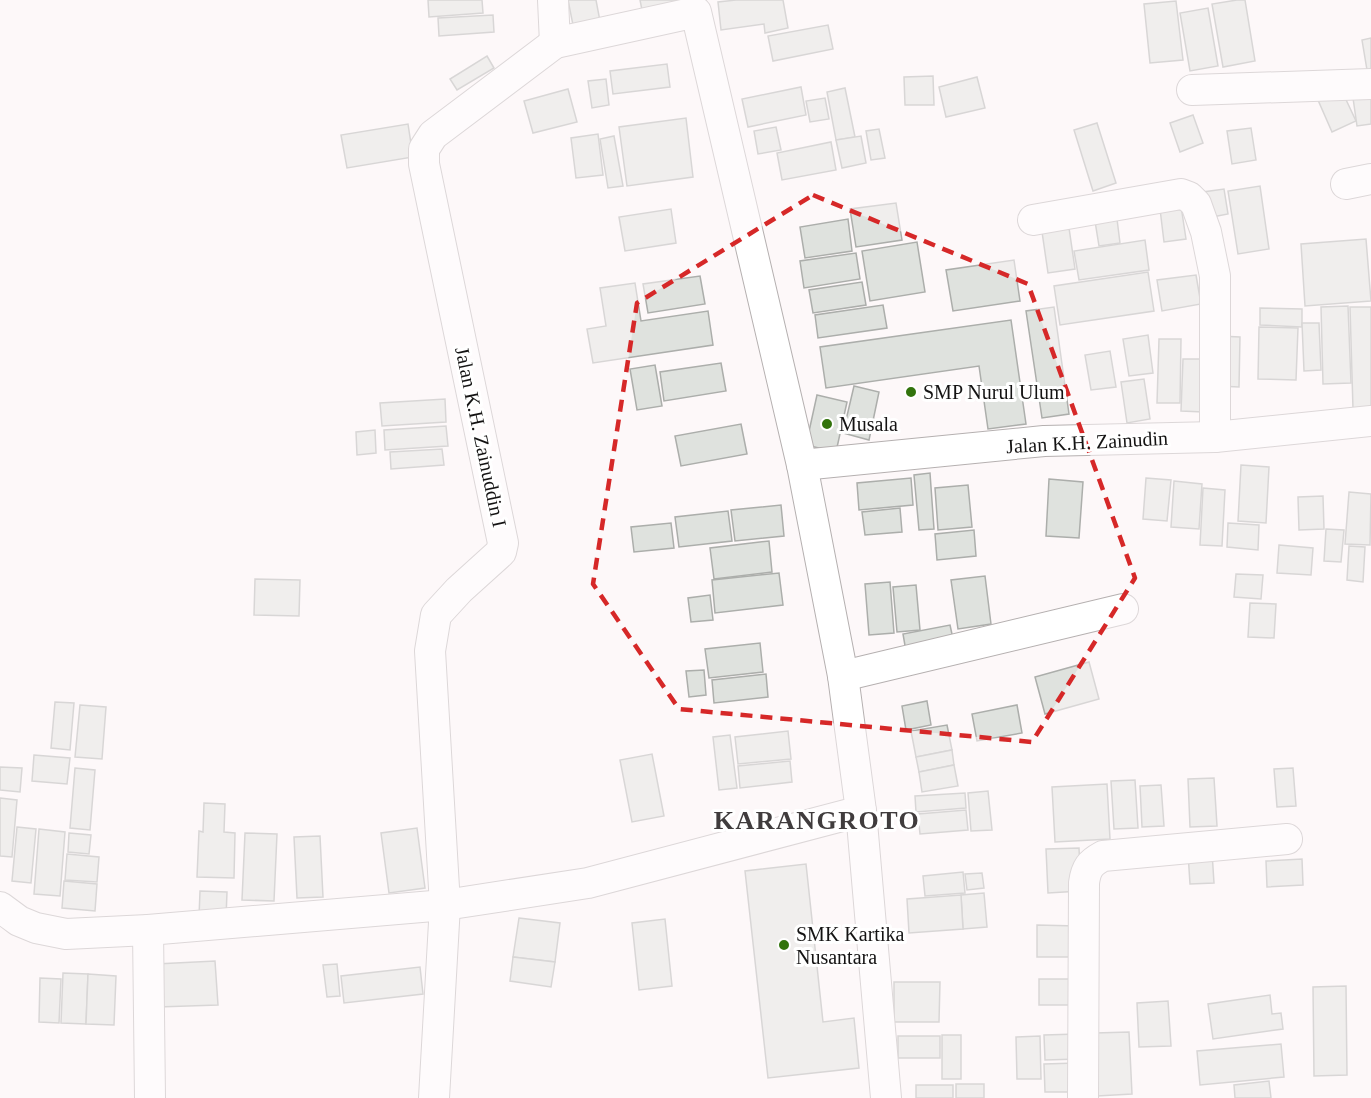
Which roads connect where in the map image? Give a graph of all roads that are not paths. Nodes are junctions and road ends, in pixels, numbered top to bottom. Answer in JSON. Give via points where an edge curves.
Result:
{"nodes":[{"id":1,"x":553,"y":0,"type":"edge"},
{"id":2,"x":696,"y":6,"type":"edge"},
{"id":3,"x":555,"y":43,"type":"junction"},
{"id":4,"x":1371,"y":84,"type":"edge"},
{"id":5,"x":1192,"y":90,"type":"dead end"},
{"id":6,"x":1033,"y":220,"type":"dead end"},
{"id":7,"x":1371,"y":421,"type":"edge"},
{"id":8,"x":1215,"y":437,"type":"junction"},
{"id":9,"x":802,"y":465,"type":"junction"},
{"id":10,"x":1124,"y":609,"type":"dead end"},
{"id":11,"x":843,"y":676,"type":"junction"},
{"id":12,"x":861,"y":811,"type":"junction"},
{"id":13,"x":1287,"y":839,"type":"dead end"},
{"id":14,"x":445,"y":905,"type":"junction"},
{"id":15,"x":0,"y":908,"type":"edge"},
{"id":16,"x":148,"y":930,"type":"junction"},
{"id":17,"x":150,"y":1098,"type":"edge"},
{"id":18,"x":434,"y":1098,"type":"edge"},
{"id":19,"x":886,"y":1098,"type":"edge"},
{"id":20,"x":1083,"y":1098,"type":"edge"}],
"edges":[{"from":1,"to":3,"type":"street"},
{"from":2,"to":3,"type":"street"},
{"from":2,"to":9,"type":"street"},
{"from":3,"to":14,"type":"street","name":"Jalan K.H. Zainuddin I","via":[[433,135],[424,149],[503,543],[501,552],[436,615],[430,651]]},
{"from":4,"to":5,"type":"street"},
{"from":6,"to":8,"type":"street","via":[[1180,194],[1196,204],[1215,276]]},
{"from":7,"to":8,"type":"street","name":"Jalan K.H. Zainudin"},
{"from":8,"to":9,"type":"street","name":"Jalan K.H. Zainudin","via":[[1044,441]]},
{"from":9,"to":11,"type":"street"},
{"from":10,"to":11,"type":"street"},
{"from":11,"to":12,"type":"street"},
{"from":12,"to":14,"type":"street","via":[[588,883]]},
{"from":12,"to":19,"type":"street"},
{"from":13,"to":20,"type":"street","via":[[1103,856],[1086,868]]},
{"from":14,"to":16,"type":"street"},
{"from":14,"to":18,"type":"street","name":"Jalan K.H. Zainuddin I"},
{"from":15,"to":16,"type":"street","via":[[47,932]]},
{"from":16,"to":17,"type":"street"}]}
